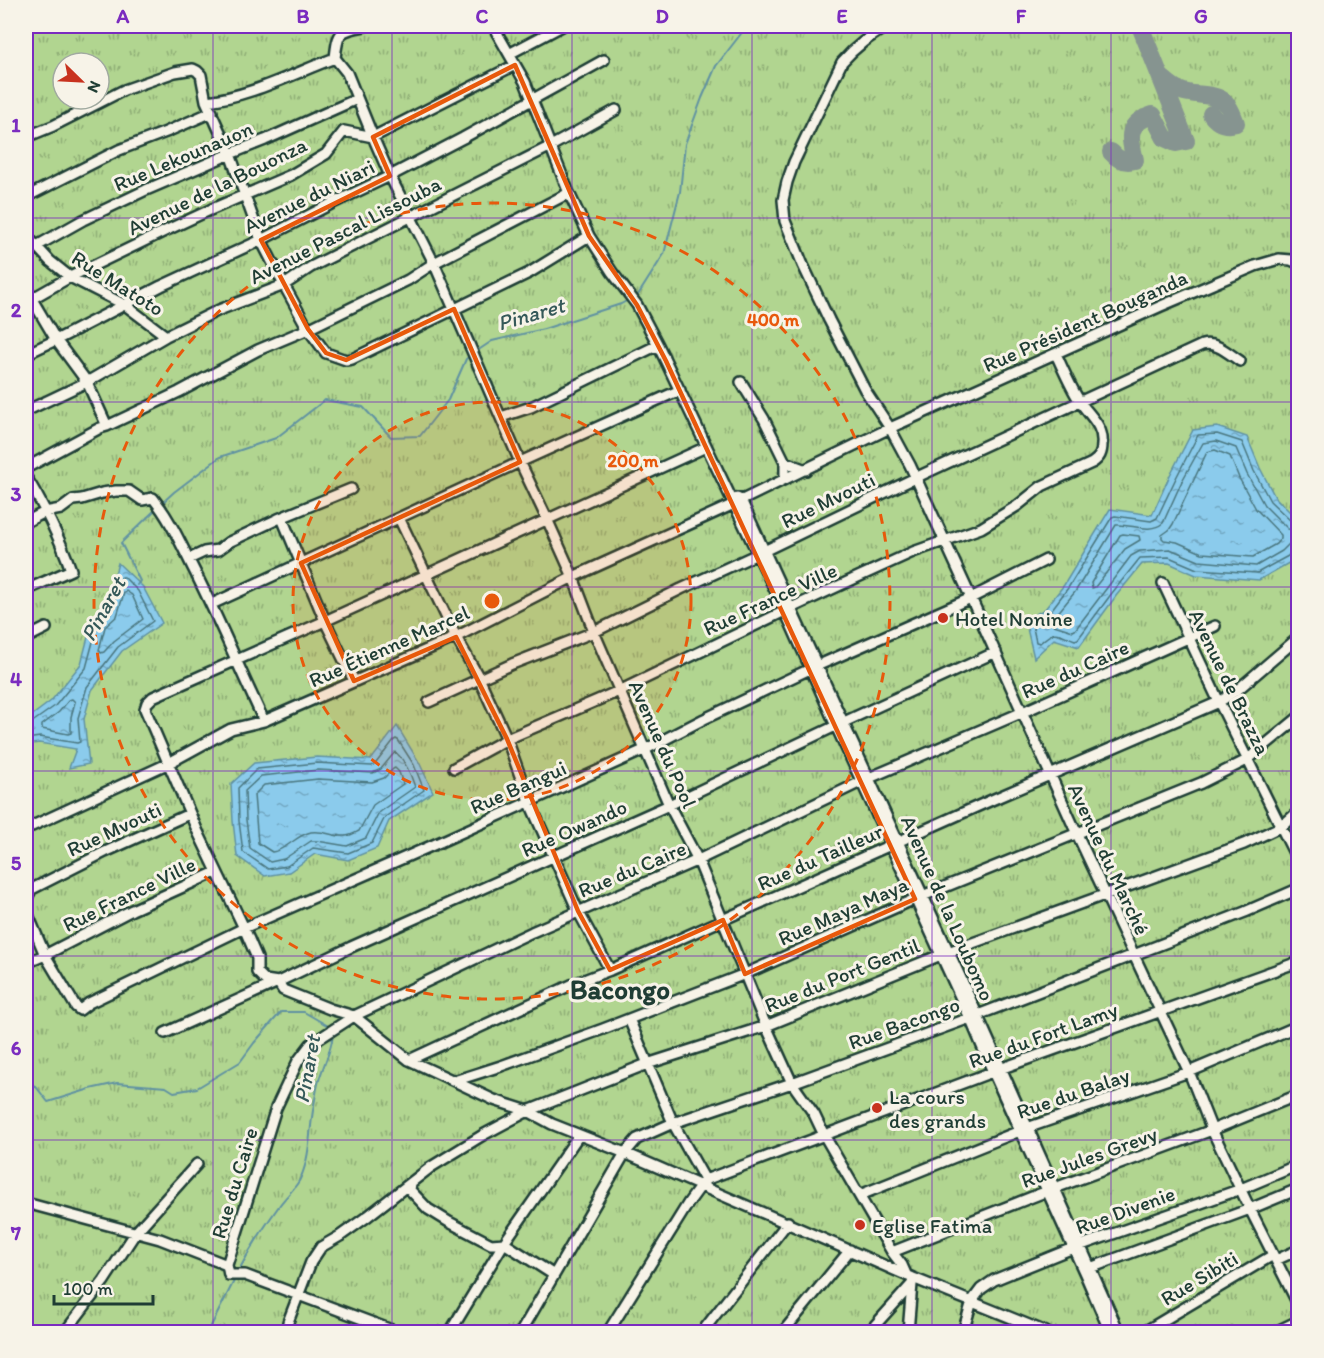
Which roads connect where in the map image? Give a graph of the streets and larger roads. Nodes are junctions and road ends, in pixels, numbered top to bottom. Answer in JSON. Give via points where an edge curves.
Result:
{"nodes":[{"id":1,"x":365,"y":26,"type":"edge"},
{"id":2,"x":493,"y":26,"type":"edge"},
{"id":3,"x":562,"y":26,"type":"edge"},
{"id":4,"x":887,"y":26,"type":"edge"},
{"id":5,"x":509,"y":54,"type":"junction"},
{"id":6,"x":335,"y":58,"type":"junction"},
{"id":7,"x":604,"y":60,"type":"dead end"},
{"id":8,"x":515,"y":65,"type":"junction"},
{"id":9,"x":357,"y":99,"type":"junction"},
{"id":10,"x":206,"y":100,"type":"junction"},
{"id":11,"x":533,"y":100,"type":"junction"},
{"id":12,"x":616,"y":110,"type":"dead end"},
{"id":13,"x":212,"y":112,"type":"junction"},
{"id":14,"x":26,"y":137,"type":"edge"},
{"id":15,"x":373,"y":137,"type":"junction"},
{"id":16,"x":551,"y":146,"type":"junction"},
{"id":17,"x":230,"y":154,"type":"junction"},
{"id":18,"x":390,"y":176,"type":"junction"},
{"id":19,"x":569,"y":193,"type":"junction"},
{"id":20,"x":26,"y":196,"type":"edge"},
{"id":21,"x":244,"y":196,"type":"junction"},
{"id":22,"x":410,"y":218,"type":"junction"},
{"id":23,"x":26,"y":235,"type":"edge"},
{"id":24,"x":589,"y":236,"type":"junction"},
{"id":25,"x":261,"y":240,"type":"junction"},
{"id":26,"x":35,"y":246,"type":"junction"},
{"id":27,"x":26,"y":252,"type":"edge"},
{"id":28,"x":1298,"y":262,"type":"edge"},
{"id":29,"x":434,"y":263,"type":"junction"},
{"id":30,"x":70,"y":277,"type":"junction"},
{"id":31,"x":284,"y":285,"type":"junction"},
{"id":32,"x":26,"y":289,"type":"edge"},
{"id":33,"x":28,"y":301,"type":"edge"},
{"id":34,"x":125,"y":305,"type":"junction"},
{"id":35,"x":454,"y":309,"type":"junction"},
{"id":36,"x":308,"y":329,"type":"junction"},
{"id":37,"x":166,"y":336,"type":"junction"},
{"id":38,"x":56,"y":340,"type":"junction"},
{"id":39,"x":658,"y":345,"type":"junction"},
{"id":40,"x":26,"y":354,"type":"edge"},
{"id":41,"x":1056,"y":354,"type":"junction"},
{"id":42,"x":1240,"y":361,"type":"dead end"},
{"id":43,"x":87,"y":382,"type":"junction"},
{"id":44,"x":741,"y":382,"type":"dead end"},
{"id":45,"x":680,"y":390,"type":"junction"},
{"id":46,"x":1080,"y":402,"type":"junction"},
{"id":47,"x":26,"y":411,"type":"edge"},
{"id":48,"x":501,"y":417,"type":"junction"},
{"id":49,"x":107,"y":426,"type":"junction"},
{"id":50,"x":890,"y":429,"type":"junction"},
{"id":51,"x":706,"y":447,"type":"junction"},
{"id":52,"x":520,"y":462,"type":"junction"},
{"id":53,"x":785,"y":462,"type":"junction"},
{"id":54,"x":26,"y":468,"type":"edge"},
{"id":55,"x":806,"y":470,"type":"junction"},
{"id":56,"x":26,"y":477,"type":"edge"},
{"id":57,"x":915,"y":478,"type":"junction"},
{"id":58,"x":785,"y":479,"type":"junction"},
{"id":59,"x":351,"y":489,"type":"dead end"},
{"id":60,"x":737,"y":502,"type":"junction"},
{"id":61,"x":45,"y":513,"type":"junction"},
{"id":62,"x":282,"y":518,"type":"junction"},
{"id":63,"x":399,"y":518,"type":"junction"},
{"id":64,"x":547,"y":519,"type":"junction"},
{"id":65,"x":26,"y":522,"type":"edge"},
{"id":66,"x":945,"y":541,"type":"junction"},
{"id":67,"x":760,"y":552,"type":"junction"},
{"id":68,"x":189,"y":559,"type":"junction"},
{"id":69,"x":1046,"y":560,"type":"dead end"},
{"id":70,"x":301,"y":563,"type":"junction"},
{"id":71,"x":426,"y":574,"type":"junction"},
{"id":72,"x":573,"y":577,"type":"junction"},
{"id":73,"x":1163,"y":583,"type":"dead end"},
{"id":74,"x":26,"y":590,"type":"edge"},
{"id":75,"x":971,"y":598,"type":"junction"},
{"id":76,"x":212,"y":604,"type":"junction"},
{"id":77,"x":788,"y":609,"type":"junction"},
{"id":78,"x":325,"y":621,"type":"junction"},
{"id":79,"x":1215,"y":626,"type":"dead end"},
{"id":80,"x":46,"y":628,"type":"dead end"},
{"id":81,"x":594,"y":632,"type":"junction"},
{"id":82,"x":456,"y":637,"type":"junction"},
{"id":83,"x":26,"y":638,"type":"edge"},
{"id":84,"x":1299,"y":638,"type":"edge"},
{"id":85,"x":1189,"y":639,"type":"junction"},
{"id":86,"x":996,"y":652,"type":"junction"},
{"id":87,"x":235,"y":660,"type":"junction"},
{"id":88,"x":814,"y":668,"type":"junction"},
{"id":89,"x":479,"y":678,"type":"junction"},
{"id":90,"x":354,"y":681,"type":"junction"},
{"id":91,"x":619,"y":691,"type":"junction"},
{"id":92,"x":429,"y":702,"type":"dead end"},
{"id":93,"x":1219,"y":702,"type":"junction"},
{"id":94,"x":1023,"y":712,"type":"junction"},
{"id":95,"x":1299,"y":718,"type":"edge"},
{"id":96,"x":264,"y":721,"type":"junction"},
{"id":97,"x":840,"y":724,"type":"junction"},
{"id":98,"x":507,"y":739,"type":"junction"},
{"id":99,"x":646,"y":749,"type":"junction"},
{"id":100,"x":1248,"y":760,"type":"junction"},
{"id":101,"x":169,"y":763,"type":"junction"},
{"id":102,"x":454,"y":768,"type":"dead end"},
{"id":103,"x":1051,"y":776,"type":"junction"},
{"id":104,"x":865,"y":780,"type":"junction"},
{"id":105,"x":529,"y":801,"type":"junction"},
{"id":106,"x":669,"y":805,"type":"junction"},
{"id":107,"x":1299,"y":812,"type":"edge"},
{"id":108,"x":189,"y":814,"type":"junction"},
{"id":109,"x":1282,"y":826,"type":"junction"},
{"id":110,"x":30,"y":827,"type":"dead end"},
{"id":111,"x":1077,"y":834,"type":"junction"},
{"id":112,"x":894,"y":844,"type":"junction"},
{"id":113,"x":554,"y":856,"type":"junction"},
{"id":114,"x":698,"y":860,"type":"junction"},
{"id":115,"x":1299,"y":861,"type":"edge"},
{"id":116,"x":216,"y":872,"type":"junction"},
{"id":117,"x":1299,"y":889,"type":"edge"},
{"id":118,"x":1105,"y":895,"type":"junction"},
{"id":119,"x":919,"y":898,"type":"junction"},
{"id":120,"x":26,"y":899,"type":"edge"},
{"id":121,"x":26,"y":910,"type":"edge"},
{"id":122,"x":578,"y":911,"type":"junction"},
{"id":123,"x":723,"y":920,"type":"junction"},
{"id":124,"x":244,"y":928,"type":"junction"},
{"id":125,"x":944,"y":953,"type":"junction"},
{"id":126,"x":45,"y":955,"type":"junction"},
{"id":127,"x":1135,"y":955,"type":"junction"},
{"id":128,"x":1299,"y":962,"type":"edge"},
{"id":129,"x":26,"y":963,"type":"edge"},
{"id":130,"x":610,"y":970,"type":"junction"},
{"id":131,"x":745,"y":974,"type":"junction"},
{"id":132,"x":278,"y":982,"type":"junction"},
{"id":133,"x":1160,"y":1012,"type":"junction"},
{"id":134,"x":354,"y":1016,"type":"junction"},
{"id":135,"x":973,"y":1016,"type":"junction"},
{"id":136,"x":629,"y":1019,"type":"junction"},
{"id":137,"x":766,"y":1026,"type":"junction"},
{"id":138,"x":1299,"y":1026,"type":"edge"},
{"id":139,"x":165,"y":1033,"type":"dead end"},
{"id":140,"x":409,"y":1060,"type":"junction"},
{"id":141,"x":647,"y":1064,"type":"junction"},
{"id":142,"x":997,"y":1070,"type":"junction"},
{"id":143,"x":1189,"y":1072,"type":"junction"},
{"id":144,"x":454,"y":1081,"type":"junction"},
{"id":145,"x":792,"y":1083,"type":"junction"},
{"id":146,"x":1299,"y":1095,"type":"edge"},
{"id":147,"x":528,"y":1112,"type":"junction"},
{"id":148,"x":673,"y":1123,"type":"junction"},
{"id":149,"x":1024,"y":1129,"type":"junction"},
{"id":150,"x":1212,"y":1130,"type":"junction"},
{"id":151,"x":579,"y":1134,"type":"junction"},
{"id":152,"x":824,"y":1135,"type":"junction"},
{"id":153,"x":625,"y":1153,"type":"junction"},
{"id":154,"x":197,"y":1164,"type":"dead end"},
{"id":155,"x":1299,"y":1165,"type":"edge"},
{"id":156,"x":411,"y":1183,"type":"junction"},
{"id":157,"x":703,"y":1183,"type":"junction"},
{"id":158,"x":1241,"y":1189,"type":"junction"},
{"id":159,"x":1299,"y":1189,"type":"edge"},
{"id":160,"x":1051,"y":1190,"type":"junction"},
{"id":161,"x":860,"y":1195,"type":"junction"},
{"id":162,"x":26,"y":1203,"type":"edge"},
{"id":163,"x":1250,"y":1209,"type":"junction"},
{"id":164,"x":788,"y":1222,"type":"junction"},
{"id":165,"x":136,"y":1232,"type":"junction"},
{"id":166,"x":504,"y":1243,"type":"junction"},
{"id":167,"x":1077,"y":1246,"type":"junction"},
{"id":168,"x":850,"y":1250,"type":"junction"},
{"id":169,"x":1299,"y":1250,"type":"edge"},
{"id":170,"x":892,"y":1252,"type":"junction"},
{"id":171,"x":1274,"y":1257,"type":"junction"},
{"id":172,"x":1090,"y":1268,"type":"junction"},
{"id":173,"x":228,"y":1270,"type":"junction"},
{"id":174,"x":554,"y":1275,"type":"junction"},
{"id":175,"x":910,"y":1279,"type":"junction"},
{"id":176,"x":298,"y":1295,"type":"junction"},
{"id":177,"x":972,"y":1301,"type":"junction"},
{"id":178,"x":1299,"y":1304,"type":"edge"},
{"id":179,"x":1299,"y":1321,"type":"edge"},
{"id":180,"x":65,"y":1332,"type":"edge"},
{"id":181,"x":288,"y":1332,"type":"edge"},
{"id":182,"x":397,"y":1332,"type":"edge"},
{"id":183,"x":450,"y":1332,"type":"edge"},
{"id":184,"x":521,"y":1332,"type":"edge"},
{"id":185,"x":608,"y":1332,"type":"edge"},
{"id":186,"x":702,"y":1332,"type":"edge"},
{"id":187,"x":783,"y":1332,"type":"edge"},
{"id":188,"x":868,"y":1332,"type":"edge"},
{"id":189,"x":908,"y":1332,"type":"edge"},
{"id":190,"x":963,"y":1332,"type":"edge"},
{"id":191,"x":1045,"y":1332,"type":"edge"},
{"id":192,"x":1110,"y":1332,"type":"edge"},
{"id":193,"x":1119,"y":1332,"type":"edge"},
{"id":194,"x":1144,"y":1332,"type":"edge"},
{"id":195,"x":1275,"y":1332,"type":"edge"}],
"edges":[{"from":1,"to":6,"type":"street","via":[[342,33],[337,39]]},
{"from":2,"to":5,"type":"street"},
{"from":3,"to":5,"type":"street"},
{"from":4,"to":50,"type":"street","name":"Avenue du Marché","via":[[862,41],[842,62],[794,162],[783,200],[785,221],[803,265],[865,390]]},
{"from":5,"to":8,"type":"street"},
{"from":6,"to":9,"type":"street","name":"Avenue du Pool","via":[[348,74]]},
{"from":6,"to":10,"type":"street","via":[[249,93]]},
{"from":7,"to":11,"type":"street","name":"Avenue du Niari"},
{"from":8,"to":11,"type":"street"},
{"from":8,"to":15,"type":"street"},
{"from":9,"to":15,"type":"street","name":"Avenue du Pool"},
{"from":9,"to":17,"type":"street","name":"Rue Lekounauon"},
{"from":10,"to":13,"type":"street"},
{"from":10,"to":14,"type":"street","via":[[197,71],[175,72],[124,90]]},
{"from":11,"to":16,"type":"street"},
{"from":11,"to":18,"type":"street","name":"Avenue du Niari"},
{"from":12,"to":16,"type":"street","name":"Avenue Pascal Lissouba"},
{"from":13,"to":17,"type":"street"},
{"from":13,"to":20,"type":"street","via":[[119,150]]},
{"from":15,"to":18,"type":"street","name":"Avenue du Pool"},
{"from":15,"to":21,"type":"street","name":"Avenue de la Bouonza","via":[[344,131],[326,154]]},
{"from":16,"to":19,"type":"street"},
{"from":16,"to":22,"type":"street","name":"Avenue Pascal Lissouba"},
{"from":17,"to":21,"type":"street"},
{"from":17,"to":26,"type":"street","name":"Rue Lekounauon","via":[[146,190]]},
{"from":18,"to":22,"type":"street","name":"Avenue du Pool"},
{"from":18,"to":25,"type":"street","name":"Avenue du Niari"},
{"from":19,"to":24,"type":"street"},
{"from":19,"to":29,"type":"street"},
{"from":21,"to":25,"type":"street"},
{"from":21,"to":30,"type":"street","name":"Avenue de la Bouonza"},
{"from":22,"to":29,"type":"street","name":"Avenue du Pool"},
{"from":22,"to":31,"type":"street","name":"Avenue Pascal Lissouba"},
{"from":23,"to":26,"type":"street","name":"Rue Matoto"},
{"from":24,"to":35,"type":"street","via":[[529,273]]},
{"from":24,"to":39,"type":"street","via":[[637,306]]},
{"from":25,"to":31,"type":"street"},
{"from":25,"to":34,"type":"street","name":"Avenue du Niari"},
{"from":26,"to":27,"type":"street","name":"Rue Lekounauon"},
{"from":26,"to":30,"type":"street","name":"Rue Matoto"},
{"from":28,"to":41,"type":"street","name":"Rue Président Bouganda","via":[[1279,259],[1255,266]]},
{"from":29,"to":35,"type":"street","name":"Avenue du Pool"},
{"from":29,"to":36,"type":"street"},
{"from":30,"to":33,"type":"street","name":"Avenue de la Bouonza"},
{"from":30,"to":34,"type":"street","name":"Rue Matoto"},
{"from":31,"to":36,"type":"street"},
{"from":31,"to":37,"type":"street","name":"Avenue Pascal Lissouba"},
{"from":32,"to":33,"type":"street"},
{"from":33,"to":38,"type":"street"},
{"from":34,"to":37,"type":"street","name":"Rue Matoto"},
{"from":34,"to":38,"type":"street","name":"Avenue du Niari"},
{"from":35,"to":36,"type":"street","via":[[346,360],[326,353]]},
{"from":35,"to":48,"type":"street","name":"Avenue du Pool"},
{"from":36,"to":49,"type":"street"},
{"from":37,"to":43,"type":"street","name":"Avenue Pascal Lissouba"},
{"from":38,"to":40,"type":"street","name":"Avenue du Niari"},
{"from":38,"to":43,"type":"street"},
{"from":39,"to":45,"type":"street"},
{"from":39,"to":48,"type":"street","via":[[531,407]]},
{"from":41,"to":46,"type":"street"},
{"from":41,"to":50,"type":"street","name":"Rue Président Bouganda"},
{"from":42,"to":46,"type":"street","name":"Rue Mvouti","via":[[1207,344]]},
{"from":43,"to":47,"type":"street","name":"Avenue Pascal Lissouba"},
{"from":43,"to":49,"type":"street"},
{"from":44,"to":53,"type":"street"},
{"from":45,"to":51,"type":"street"},
{"from":45,"to":52,"type":"street"},
{"from":46,"to":57,"type":"street","name":"Rue Mvouti"},
{"from":46,"to":66,"type":"street","name":"Rue France Ville","via":[[1103,436],[1098,459],[1042,486],[981,528]]},
{"from":48,"to":52,"type":"street","name":"Avenue du Pool"},
{"from":49,"to":54,"type":"street"},
{"from":50,"to":55,"type":"street","name":"Rue Étienne Marcel"},
{"from":50,"to":57,"type":"street","name":"Avenue du Marché"},
{"from":51,"to":60,"type":"street","via":[[727,491]]},
{"from":51,"to":64,"type":"street"},
{"from":52,"to":63,"type":"street"},
{"from":52,"to":64,"type":"street","name":"Avenue du Pool"},
{"from":53,"to":55,"type":"street"},
{"from":53,"to":58,"type":"street"},
{"from":55,"to":58,"type":"street","name":"Rue Étienne Marcel"},
{"from":56,"to":61,"type":"street"},
{"from":57,"to":66,"type":"street","name":"Avenue du Marché"},
{"from":57,"to":67,"type":"street","name":"Rue Mvouti"},
{"from":58,"to":60,"type":"street","name":"Rue Étienne Marcel"},
{"from":59,"to":62,"type":"street"},
{"from":60,"to":67,"type":"street","name":"Avenue de la Loubomo"},
{"from":60,"to":72,"type":"street","name":"Rue Étienne Marcel"},
{"from":61,"to":65,"type":"street"},
{"from":61,"to":68,"type":"street","via":[[73,500],[116,491],[129,491],[142,500],[153,498]]},
{"from":61,"to":74,"type":"street","via":[[71,570]]},
{"from":62,"to":68,"type":"street","via":[[218,550]]},
{"from":62,"to":70,"type":"street"},
{"from":63,"to":70,"type":"street"},
{"from":63,"to":71,"type":"street"},
{"from":64,"to":71,"type":"street"},
{"from":64,"to":72,"type":"street","name":"Avenue du Pool"},
{"from":66,"to":75,"type":"street","name":"Avenue du Marché"},
{"from":66,"to":77,"type":"street","name":"Rue France Ville"},
{"from":67,"to":77,"type":"street","name":"Avenue de la Loubomo"},
{"from":67,"to":81,"type":"street","name":"Rue Mvouti"},
{"from":68,"to":76,"type":"street"},
{"from":69,"to":75,"type":"street","name":"Rue Bangui"},
{"from":70,"to":76,"type":"street"},
{"from":70,"to":78,"type":"street"},
{"from":71,"to":78,"type":"street"},
{"from":71,"to":82,"type":"street"},
{"from":72,"to":81,"type":"street","name":"Avenue du Pool"},
{"from":72,"to":82,"type":"street","name":"Rue Étienne Marcel"},
{"from":73,"to":85,"type":"street","name":"Avenue de Brazza"},
{"from":75,"to":86,"type":"street","name":"Avenue du Marché"},
{"from":75,"to":88,"type":"street","name":"Rue Bangui"},
{"from":76,"to":87,"type":"street"},
{"from":77,"to":88,"type":"street","name":"Avenue de la Loubomo"},
{"from":77,"to":91,"type":"street","name":"Rue France Ville"},
{"from":78,"to":87,"type":"street"},
{"from":78,"to":90,"type":"street"},
{"from":79,"to":85,"type":"street","name":"Rue du Caire"},
{"from":80,"to":83,"type":"street"},
{"from":81,"to":89,"type":"street","name":"Rue Mvouti"},
{"from":81,"to":91,"type":"street","name":"Avenue du Pool"},
{"from":82,"to":89,"type":"street"},
{"from":82,"to":90,"type":"street","name":"Rue Étienne Marcel"},
{"from":84,"to":93,"type":"street","name":"Rue du Tailleur"},
{"from":85,"to":93,"type":"street","name":"Avenue de Brazza"},
{"from":85,"to":94,"type":"street","name":"Rue du Caire"},
{"from":86,"to":94,"type":"street","name":"Avenue du Marché"},
{"from":86,"to":97,"type":"street","name":"Rue Owando"},
{"from":87,"to":96,"type":"street"},
{"from":87,"to":101,"type":"street","via":[[147,703],[145,710]]},
{"from":88,"to":97,"type":"street","name":"Avenue de la Loubomo"},
{"from":88,"to":99,"type":"street","name":"Rue Bangui"},
{"from":89,"to":92,"type":"street","name":"Rue Mvouti"},
{"from":89,"to":98,"type":"street"},
{"from":90,"to":96,"type":"street","name":"Rue Étienne Marcel"},
{"from":91,"to":98,"type":"street","name":"Rue France Ville"},
{"from":91,"to":99,"type":"street","name":"Avenue du Pool"},
{"from":93,"to":100,"type":"street","name":"Avenue de Brazza"},
{"from":93,"to":103,"type":"street","name":"Rue du Tailleur"},
{"from":94,"to":103,"type":"street","name":"Avenue du Marché"},
{"from":94,"to":104,"type":"street","name":"Rue du Caire"},
{"from":95,"to":100,"type":"street","name":"Rue Maya Maya"},
{"from":96,"to":101,"type":"street","name":"Rue Étienne Marcel","via":[[231,729]]},
{"from":97,"to":104,"type":"street","name":"Avenue de la Loubomo"},
{"from":97,"to":106,"type":"street","name":"Rue Owando"},
{"from":98,"to":102,"type":"street","name":"Rue France Ville"},
{"from":98,"to":105,"type":"street"},
{"from":99,"to":105,"type":"street","name":"Rue Bangui"},
{"from":99,"to":106,"type":"street","name":"Avenue du Pool"},
{"from":100,"to":109,"type":"street","name":"Avenue de Brazza"},
{"from":100,"to":111,"type":"street","name":"Rue Maya Maya"},
{"from":101,"to":108,"type":"street"},
{"from":101,"to":110,"type":"street","name":"Rue Étienne Marcel"},
{"from":103,"to":111,"type":"street","name":"Avenue du Marché"},
{"from":103,"to":112,"type":"street","name":"Rue du Tailleur"},
{"from":104,"to":112,"type":"street","name":"Avenue de la Loubomo"},
{"from":104,"to":114,"type":"street","name":"Rue du Caire"},
{"from":105,"to":113,"type":"street"},
{"from":105,"to":124,"type":"street","name":"Rue Bangui"},
{"from":106,"to":113,"type":"street","name":"Rue Owando"},
{"from":106,"to":114,"type":"street","name":"Avenue du Pool"},
{"from":107,"to":109,"type":"street","name":"Rue du Port Gentil"},
{"from":108,"to":116,"type":"street"},
{"from":108,"to":120,"type":"street","name":"Rue Mvouti","via":[[32,889]]},
{"from":109,"to":115,"type":"street","name":"Avenue de Brazza"},
{"from":109,"to":118,"type":"street","name":"Rue du Port Gentil"},
{"from":111,"to":118,"type":"street","name":"Avenue du Marché"},
{"from":111,"to":119,"type":"street","name":"Rue Maya Maya"},
{"from":112,"to":119,"type":"street","name":"Avenue de la Loubomo"},
{"from":112,"to":123,"type":"street","name":"Rue du Tailleur"},
{"from":113,"to":122,"type":"street"},
{"from":113,"to":132,"type":"street","name":"Rue Owando"},
{"from":114,"to":122,"type":"street","name":"Rue du Caire"},
{"from":114,"to":123,"type":"street","name":"Avenue du Pool"},
{"from":116,"to":124,"type":"street"},
{"from":116,"to":126,"type":"street","name":"Rue France Ville"},
{"from":117,"to":127,"type":"street","name":"Rue Bacongo"},
{"from":118,"to":125,"type":"street","name":"Rue du Port Gentil"},
{"from":118,"to":127,"type":"street","name":"Avenue du Marché"},
{"from":119,"to":125,"type":"street","name":"Avenue de la Loubomo"},
{"from":119,"to":131,"type":"street","name":"Rue Maya Maya"},
{"from":121,"to":126,"type":"street"},
{"from":122,"to":130,"type":"street"},
{"from":122,"to":134,"type":"street","name":"Rue du Caire"},
{"from":123,"to":130,"type":"street","name":"Rue du Tailleur"},
{"from":123,"to":131,"type":"street","name":"Avenue du Pool"},
{"from":124,"to":126,"type":"street","name":"Rue Bangui","via":[[80,1010]]},
{"from":124,"to":132,"type":"street","via":[[257,958],[257,972],[265,980]]},
{"from":125,"to":135,"type":"street","name":"Avenue de la Loubomo"},
{"from":125,"to":137,"type":"street","name":"Rue du Port Gentil"},
{"from":126,"to":129,"type":"street","name":"Rue France Ville"},
{"from":127,"to":133,"type":"street","name":"Avenue du Marché"},
{"from":127,"to":135,"type":"street","name":"Rue Bacongo"},
{"from":128,"to":133,"type":"street","name":"Rue du Fort Lamy"},
{"from":130,"to":140,"type":"street","name":"Rue du Tailleur"},
{"from":131,"to":136,"type":"street","name":"Rue Maya Maya"},
{"from":131,"to":137,"type":"street","name":"Avenue du Pool"},
{"from":132,"to":134,"type":"street","via":[[283,990]]},
{"from":132,"to":139,"type":"street","name":"Rue Owando"},
{"from":133,"to":142,"type":"street","name":"Rue du Fort Lamy"},
{"from":133,"to":143,"type":"street","name":"Avenue du Marché"},
{"from":134,"to":140,"type":"street"},
{"from":134,"to":173,"type":"street","name":"Rue du Caire","via":[[311,1044],[298,1061],[276,1108]]},
{"from":135,"to":142,"type":"street","name":"Avenue de la Loubomo"},
{"from":135,"to":145,"type":"street","name":"Rue Bacongo"},
{"from":136,"to":141,"type":"street"},
{"from":136,"to":144,"type":"street","name":"Rue Maya Maya"},
{"from":137,"to":141,"type":"street","name":"Rue du Port Gentil"},
{"from":137,"to":145,"type":"street","name":"Avenue du Pool"},
{"from":138,"to":143,"type":"street","name":"Rue du Balay"},
{"from":140,"to":144,"type":"street"},
{"from":141,"to":147,"type":"street","name":"Rue du Port Gentil"},
{"from":141,"to":148,"type":"street"},
{"from":142,"to":149,"type":"street","name":"Avenue de la Loubomo"},
{"from":142,"to":152,"type":"street","name":"Rue du Fort Lamy"},
{"from":143,"to":149,"type":"street","name":"Rue du Balay"},
{"from":143,"to":150,"type":"street","name":"Avenue du Marché"},
{"from":144,"to":147,"type":"street"},
{"from":145,"to":148,"type":"street","name":"Rue Bacongo"},
{"from":145,"to":152,"type":"street","name":"Avenue du Pool","via":[[814,1113]]},
{"from":146,"to":150,"type":"street","name":"Rue Jules Grevy"},
{"from":147,"to":151,"type":"street"},
{"from":147,"to":156,"type":"street","name":"Rue du Port Gentil","via":[[455,1151]]},
{"from":148,"to":153,"type":"street","name":"Rue Bacongo","via":[[637,1139]]},
{"from":148,"to":157,"type":"street"},
{"from":149,"to":160,"type":"street","name":"Avenue de la Loubomo"},
{"from":149,"to":161,"type":"street","name":"Rue du Balay"},
{"from":150,"to":158,"type":"street","name":"Avenue du Marché"},
{"from":150,"to":160,"type":"street","name":"Rue Jules Grevy"},
{"from":151,"to":153,"type":"street"},
{"from":151,"to":166,"type":"street"},
{"from":152,"to":157,"type":"street","name":"Rue du Fort Lamy"},
{"from":152,"to":161,"type":"street","name":"Avenue du Pool"},
{"from":153,"to":157,"type":"street"},
{"from":153,"to":174,"type":"street"},
{"from":154,"to":165,"type":"street"},
{"from":155,"to":158,"type":"street","name":"Rue Divenie"},
{"from":156,"to":166,"type":"street","via":[[410,1190],[428,1209],[491,1244]]},
{"from":156,"to":176,"type":"street","name":"Rue du Port Gentil","via":[[321,1247],[310,1262]]},
{"from":157,"to":164,"type":"street"},
{"from":157,"to":185,"type":"street"},
{"from":158,"to":163,"type":"street","name":"Avenue du Marché"},
{"from":158,"to":167,"type":"street","name":"Rue Divenie"},
{"from":159,"to":163,"type":"street"},
{"from":160,"to":167,"type":"street","name":"Avenue de la Loubomo"},
{"from":160,"to":170,"type":"street","name":"Rue Jules Grevy"},
{"from":161,"to":170,"type":"street","name":"Avenue du Pool"},
{"from":162,"to":165,"type":"street"},
{"from":163,"to":171,"type":"street","name":"Avenue du Marché"},
{"from":163,"to":172,"type":"street"},
{"from":164,"to":168,"type":"street"},
{"from":164,"to":186,"type":"street"},
{"from":165,"to":173,"type":"street"},
{"from":165,"to":180,"type":"street"},
{"from":166,"to":174,"type":"street"},
{"from":166,"to":183,"type":"street"},
{"from":167,"to":172,"type":"street","name":"Avenue de la Loubomo"},
{"from":167,"to":177,"type":"street","name":"Rue Divenie","via":[[994,1280],[981,1288]]},
{"from":167,"to":192,"type":"street","name":"Avenue de la Loubomo"},
{"from":168,"to":175,"type":"street"},
{"from":168,"to":187,"type":"street"},
{"from":169,"to":171,"type":"street","name":"Rue Sibiti"},
{"from":170,"to":175,"type":"street","name":"Avenue du Pool"},
{"from":171,"to":178,"type":"street","name":"Avenue du Marché"},
{"from":171,"to":194,"type":"street","name":"Rue Sibiti"},
{"from":172,"to":193,"type":"street","name":"Avenue de la Loubomo"},
{"from":173,"to":176,"type":"street"},
{"from":174,"to":184,"type":"street"},
{"from":175,"to":177,"type":"street"},
{"from":175,"to":188,"type":"street"},
{"from":175,"to":189,"type":"street"},
{"from":176,"to":181,"type":"street","name":"Rue du Port Gentil"},
{"from":176,"to":182,"type":"street"},
{"from":177,"to":190,"type":"street"},
{"from":177,"to":191,"type":"street"},
{"from":179,"to":195,"type":"street"}]}
